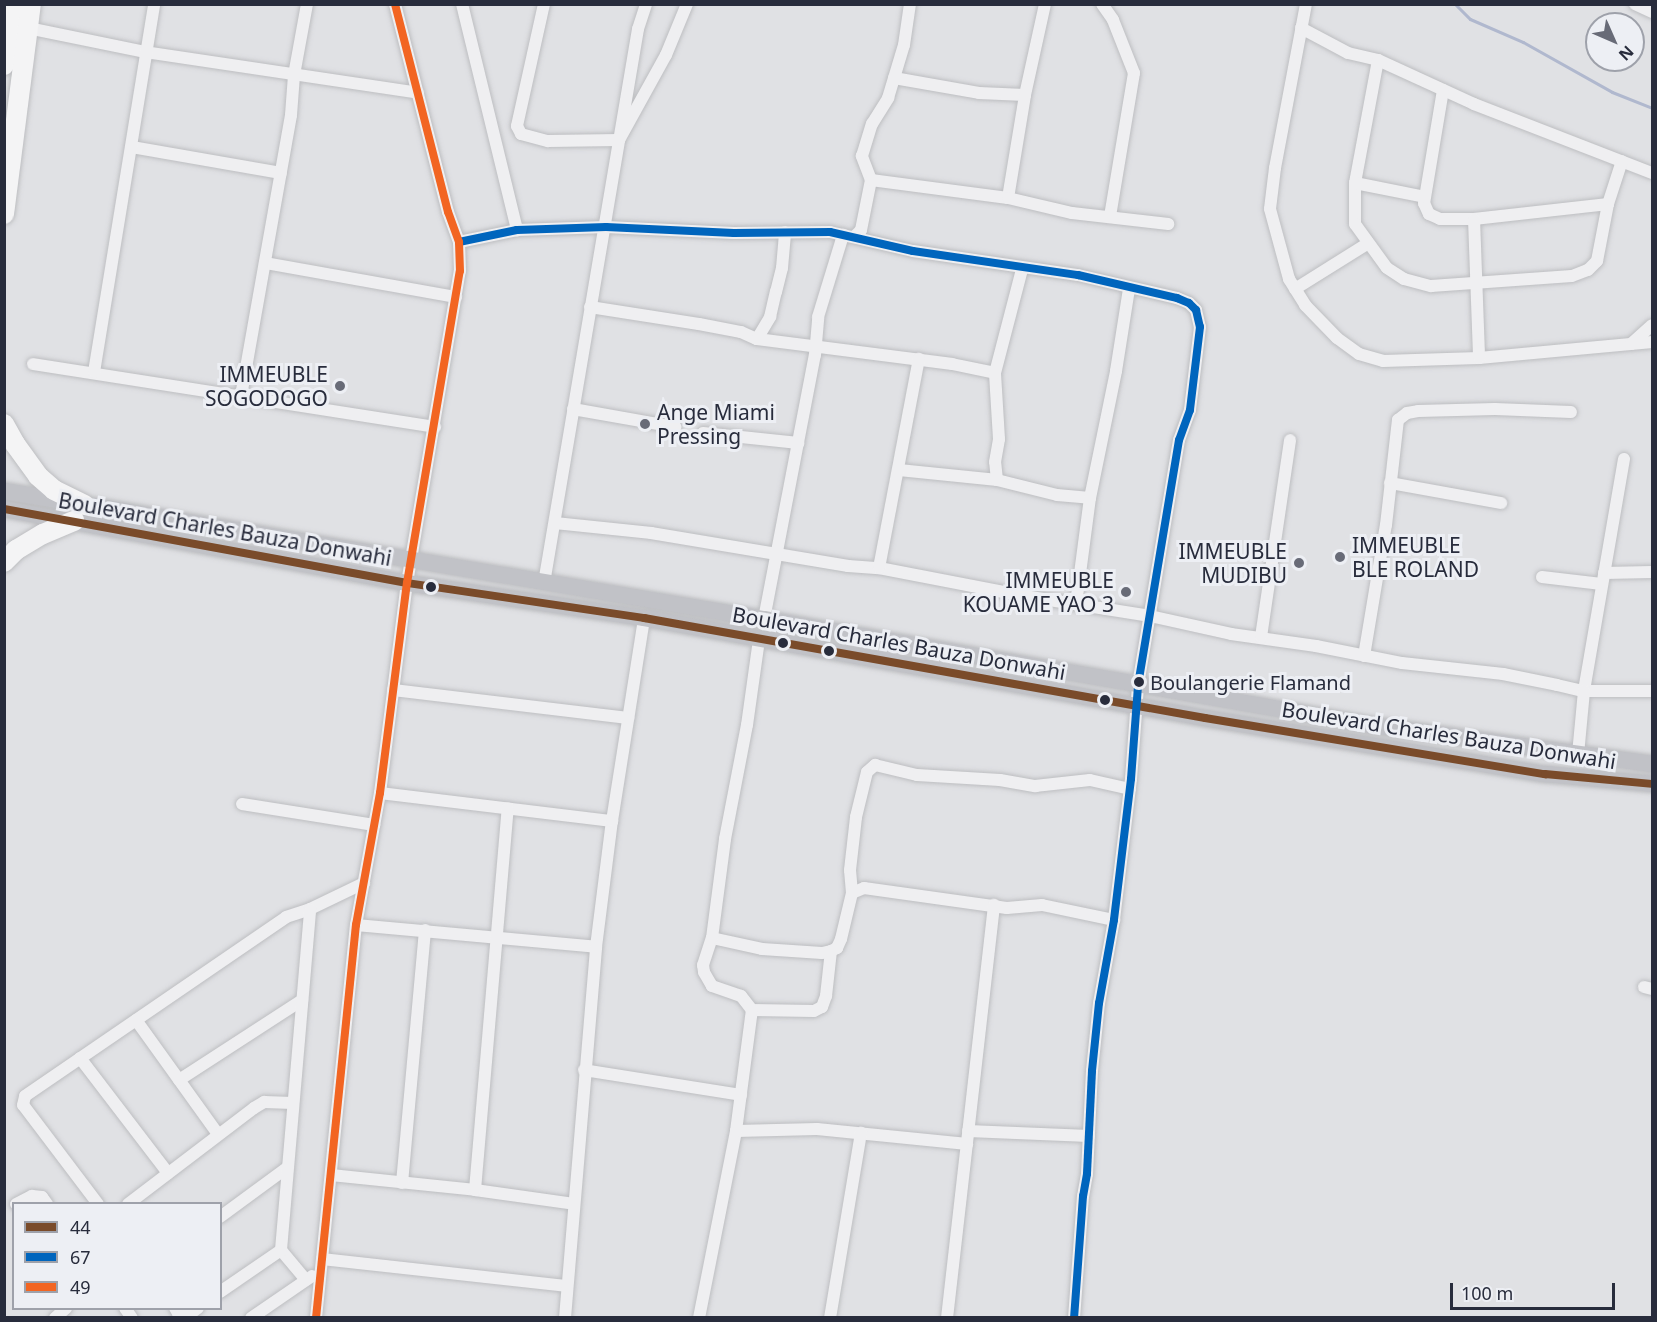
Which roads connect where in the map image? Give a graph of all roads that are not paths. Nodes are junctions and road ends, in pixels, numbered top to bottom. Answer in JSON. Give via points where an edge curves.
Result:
{"nodes":[{"id":1,"x":12,"y":4,"type":"edge"},
{"id":2,"x":31,"y":4,"type":"edge"},
{"id":3,"x":154,"y":4,"type":"edge"},
{"id":4,"x":307,"y":4,"type":"edge"},
{"id":5,"x":395,"y":4,"type":"edge"},
{"id":6,"x":462,"y":4,"type":"edge"},
{"id":7,"x":544,"y":4,"type":"edge"},
{"id":8,"x":646,"y":4,"type":"edge"},
{"id":9,"x":687,"y":4,"type":"edge"},
{"id":10,"x":910,"y":4,"type":"edge"},
{"id":11,"x":1045,"y":4,"type":"edge"},
{"id":12,"x":1102,"y":4,"type":"edge"},
{"id":13,"x":1306,"y":4,"type":"edge"},
{"id":14,"x":1635,"y":4,"type":"edge"},
{"id":15,"x":1653,"y":12,"type":"edge"},
{"id":16,"x":28,"y":28,"type":"junction"},
{"id":17,"x":1300,"y":28,"type":"junction"},
{"id":18,"x":145,"y":52,"type":"junction"},
{"id":19,"x":1378,"y":60,"type":"junction"},
{"id":20,"x":4,"y":65,"type":"edge"},
{"id":21,"x":294,"y":75,"type":"junction"},
{"id":22,"x":894,"y":78,"type":"junction"},
{"id":23,"x":1443,"y":90,"type":"junction"},
{"id":24,"x":418,"y":93,"type":"junction"},
{"id":25,"x":1025,"y":94,"type":"junction"},
{"id":26,"x":619,"y":140,"type":"junction"},
{"id":27,"x":132,"y":147,"type":"junction"},
{"id":28,"x":1622,"y":161,"type":"junction"},
{"id":29,"x":280,"y":173,"type":"junction"},
{"id":30,"x":1653,"y":173,"type":"edge"},
{"id":31,"x":871,"y":180,"type":"junction"},
{"id":32,"x":1355,"y":183,"type":"junction"},
{"id":33,"x":1425,"y":197,"type":"junction"},
{"id":34,"x":1008,"y":198,"type":"junction"},
{"id":35,"x":1608,"y":204,"type":"junction"},
{"id":36,"x":4,"y":214,"type":"edge"},
{"id":37,"x":1110,"y":216,"type":"junction"},
{"id":38,"x":1474,"y":219,"type":"junction"},
{"id":39,"x":1168,"y":224,"type":"dead end"},
{"id":40,"x":606,"y":227,"type":"junction"},
{"id":41,"x":516,"y":230,"type":"junction"},
{"id":42,"x":785,"y":232,"type":"junction"},
{"id":43,"x":848,"y":236,"type":"junction"},
{"id":44,"x":459,"y":242,"type":"junction"},
{"id":45,"x":1367,"y":244,"type":"junction"},
{"id":46,"x":265,"y":263,"type":"junction"},
{"id":47,"x":1022,"y":269,"type":"junction"},
{"id":48,"x":1475,"y":283,"type":"junction"},
{"id":49,"x":1129,"y":289,"type":"junction"},
{"id":50,"x":1295,"y":289,"type":"junction"},
{"id":51,"x":456,"y":297,"type":"junction"},
{"id":52,"x":590,"y":307,"type":"junction"},
{"id":53,"x":1653,"y":325,"type":"edge"},
{"id":54,"x":757,"y":339,"type":"junction"},
{"id":55,"x":1653,"y":342,"type":"edge"},
{"id":56,"x":1630,"y":345,"type":"junction"},
{"id":57,"x":816,"y":347,"type":"junction"},
{"id":58,"x":1479,"y":358,"type":"junction"},
{"id":59,"x":919,"y":359,"type":"junction"},
{"id":60,"x":33,"y":364,"type":"dead end"},
{"id":61,"x":94,"y":372,"type":"junction"},
{"id":62,"x":995,"y":373,"type":"junction"},
{"id":63,"x":241,"y":396,"type":"junction"},
{"id":64,"x":573,"y":409,"type":"junction"},
{"id":65,"x":1572,"y":412,"type":"dead end"},
{"id":66,"x":4,"y":424,"type":"edge"},
{"id":67,"x":435,"y":427,"type":"junction"},
{"id":68,"x":675,"y":427,"type":"dead end"},
{"id":69,"x":703,"y":433,"type":"dead end"},
{"id":70,"x":1290,"y":440,"type":"dead end"},
{"id":71,"x":798,"y":443,"type":"junction"},
{"id":72,"x":1624,"y":459,"type":"dead end"},
{"id":73,"x":899,"y":470,"type":"junction"},
{"id":74,"x":997,"y":480,"type":"junction"},
{"id":75,"x":1390,"y":483,"type":"junction"},
{"id":76,"x":4,"y":491,"type":"edge"},
{"id":77,"x":1090,"y":498,"type":"junction"},
{"id":78,"x":1501,"y":503,"type":"dead end"},
{"id":79,"x":4,"y":509,"type":"edge"},
{"id":80,"x":80,"y":513,"type":"junction"},
{"id":81,"x":555,"y":523,"type":"junction"},
{"id":82,"x":778,"y":555,"type":"junction"},
{"id":83,"x":412,"y":561,"type":"junction"},
{"id":84,"x":4,"y":562,"type":"edge"},
{"id":85,"x":879,"y":568,"type":"junction"},
{"id":86,"x":1653,"y":572,"type":"edge"},
{"id":87,"x":1542,"y":576,"type":"dead end"},
{"id":88,"x":1603,"y":579,"type":"junction"},
{"id":89,"x":544,"y":582,"type":"junction"},
{"id":90,"x":407,"y":583,"type":"junction"},
{"id":91,"x":1077,"y":604,"type":"junction"},
{"id":92,"x":1150,"y":616,"type":"junction"},
{"id":93,"x":644,"y":618,"type":"junction"},
{"id":94,"x":764,"y":619,"type":"junction"},
{"id":95,"x":1261,"y":637,"type":"junction"},
{"id":96,"x":759,"y":640,"type":"junction"},
{"id":97,"x":1364,"y":656,"type":"junction"},
{"id":98,"x":1138,"y":686,"type":"junction"},
{"id":99,"x":393,"y":690,"type":"junction"},
{"id":100,"x":1584,"y":691,"type":"junction"},
{"id":101,"x":1653,"y":691,"type":"edge"},
{"id":102,"x":1137,"y":705,"type":"junction"},
{"id":103,"x":628,"y":718,"type":"junction"},
{"id":104,"x":1578,"y":755,"type":"junction"},
{"id":105,"x":1653,"y":764,"type":"edge"},
{"id":106,"x":1653,"y":784,"type":"edge"},
{"id":107,"x":1130,"y":789,"type":"junction"},
{"id":108,"x":380,"y":793,"type":"junction"},
{"id":109,"x":243,"y":804,"type":"dead end"},
{"id":110,"x":508,"y":808,"type":"junction"},
{"id":111,"x":612,"y":821,"type":"junction"},
{"id":112,"x":374,"y":825,"type":"junction"},
{"id":113,"x":364,"y":883,"type":"junction"},
{"id":114,"x":852,"y":893,"type":"junction"},
{"id":115,"x":994,"y":905,"type":"junction"},
{"id":116,"x":310,"y":909,"type":"junction"},
{"id":117,"x":1114,"y":920,"type":"junction"},
{"id":118,"x":356,"y":925,"type":"junction"},
{"id":119,"x":425,"y":930,"type":"junction"},
{"id":120,"x":499,"y":936,"type":"junction"},
{"id":121,"x":712,"y":938,"type":"junction"},
{"id":122,"x":596,"y":947,"type":"junction"},
{"id":123,"x":831,"y":951,"type":"junction"},
{"id":124,"x":302,"y":1000,"type":"junction"},
{"id":125,"x":752,"y":1010,"type":"junction"},
{"id":126,"x":136,"y":1020,"type":"junction"},
{"id":127,"x":80,"y":1058,"type":"junction"},
{"id":128,"x":584,"y":1070,"type":"junction"},
{"id":129,"x":179,"y":1080,"type":"junction"},
{"id":130,"x":741,"y":1095,"type":"junction"},
{"id":131,"x":293,"y":1103,"type":"junction"},
{"id":132,"x":736,"y":1131,"type":"junction"},
{"id":133,"x":861,"y":1133,"type":"junction"},
{"id":134,"x":218,"y":1134,"type":"junction"},
{"id":135,"x":1089,"y":1136,"type":"junction"},
{"id":136,"x":967,"y":1138,"type":"junction"},
{"id":137,"x":288,"y":1167,"type":"junction"},
{"id":138,"x":168,"y":1173,"type":"junction"},
{"id":139,"x":331,"y":1175,"type":"junction"},
{"id":140,"x":402,"y":1183,"type":"junction"},
{"id":141,"x":475,"y":1190,"type":"junction"},
{"id":142,"x":19,"y":1202,"type":"edge"},
{"id":143,"x":46,"y":1202,"type":"edge"},
{"id":144,"x":97,"y":1202,"type":"edge"},
{"id":145,"x":129,"y":1202,"type":"edge"},
{"id":146,"x":574,"y":1204,"type":"junction"},
{"id":147,"x":222,"y":1216,"type":"edge"},
{"id":148,"x":281,"y":1250,"type":"junction"},
{"id":149,"x":321,"y":1264,"type":"junction"},
{"id":150,"x":306,"y":1280,"type":"junction"},
{"id":151,"x":566,"y":1286,"type":"junction"},
{"id":152,"x":222,"y":1291,"type":"edge"},
{"id":153,"x":176,"y":1310,"type":"edge"},
{"id":154,"x":195,"y":1310,"type":"edge"},
{"id":155,"x":251,"y":1317,"type":"edge"},
{"id":156,"x":316,"y":1317,"type":"edge"},
{"id":157,"x":565,"y":1317,"type":"edge"},
{"id":158,"x":699,"y":1317,"type":"edge"},
{"id":159,"x":830,"y":1317,"type":"edge"},
{"id":160,"x":947,"y":1317,"type":"edge"},
{"id":161,"x":1074,"y":1317,"type":"edge"}],
"edges":[{"from":1,"to":20,"type":"highway"},
{"from":2,"to":16,"type":"highway"},
{"from":3,"to":18,"type":"street"},
{"from":4,"to":21,"type":"street"},
{"from":5,"to":24,"type":"street"},
{"from":6,"to":41,"type":"street"},
{"from":7,"to":26,"type":"street","via":[[517,126],[521,134],[548,141]]},
{"from":8,"to":26,"type":"street"},
{"from":9,"to":26,"type":"street","via":[[666,56]]},
{"from":10,"to":22,"type":"street"},
{"from":11,"to":25,"type":"street"},
{"from":12,"to":37,"type":"street","via":[[1113,20],[1134,73]]},
{"from":13,"to":17,"type":"street"},
{"from":14,"to":15,"type":"street"},
{"from":16,"to":18,"type":"street"},
{"from":16,"to":36,"type":"highway"},
{"from":17,"to":19,"type":"street","via":[[1348,52]]},
{"from":17,"to":50,"type":"street","via":[[1270,209]]},
{"from":18,"to":21,"type":"street"},
{"from":18,"to":27,"type":"street"},
{"from":19,"to":23,"type":"street"},
{"from":19,"to":32,"type":"street"},
{"from":21,"to":24,"type":"street"},
{"from":21,"to":29,"type":"street"},
{"from":22,"to":25,"type":"street","via":[[979,93]]},
{"from":22,"to":31,"type":"street","via":[[862,156]]},
{"from":23,"to":28,"type":"street"},
{"from":23,"to":33,"type":"street"},
{"from":24,"to":44,"type":"street"},
{"from":25,"to":34,"type":"street"},
{"from":26,"to":40,"type":"street"},
{"from":27,"to":29,"type":"street"},
{"from":27,"to":61,"type":"street"},
{"from":28,"to":30,"type":"street"},
{"from":28,"to":35,"type":"street"},
{"from":29,"to":46,"type":"street"},
{"from":31,"to":34,"type":"street"},
{"from":31,"to":43,"type":"street","via":[[861,230]]},
{"from":32,"to":33,"type":"street"},
{"from":32,"to":45,"type":"street","via":[[1355,224]]},
{"from":33,"to":38,"type":"street","via":[[1429,214],[1440,219]]},
{"from":34,"to":37,"type":"street","via":[[1072,213]]},
{"from":35,"to":38,"type":"street"},
{"from":35,"to":48,"type":"street","via":[[1597,261],[1588,270],[1572,276]]},
{"from":37,"to":39,"type":"street"},
{"from":38,"to":48,"type":"street"},
{"from":40,"to":41,"type":"street"},
{"from":40,"to":42,"type":"street"},
{"from":40,"to":52,"type":"street"},
{"from":41,"to":44,"type":"street"},
{"from":42,"to":43,"type":"street"},
{"from":42,"to":54,"type":"street","via":[[777,292],[770,317]]},
{"from":43,"to":47,"type":"street"},
{"from":43,"to":57,"type":"street","via":[[818,317]]},
{"from":44,"to":51,"type":"street"},
{"from":45,"to":48,"type":"street","via":[[1387,268],[1404,279],[1431,286]]},
{"from":45,"to":50,"type":"street"},
{"from":46,"to":51,"type":"street"},
{"from":46,"to":63,"type":"street"},
{"from":47,"to":49,"type":"street","via":[[1078,275]]},
{"from":47,"to":62,"type":"street"},
{"from":48,"to":58,"type":"street"},
{"from":49,"to":77,"type":"street"},
{"from":49,"to":92,"type":"street","via":[[1189,303],[1196,310],[1200,327],[1190,410],[1179,440]]},
{"from":50,"to":58,"type":"street","via":[[1336,338],[1359,354],[1383,361]]},
{"from":51,"to":67,"type":"street"},
{"from":52,"to":54,"type":"street","via":[[741,332]]},
{"from":52,"to":64,"type":"street"},
{"from":53,"to":56,"type":"street"},
{"from":54,"to":57,"type":"street"},
{"from":55,"to":56,"type":"street"},
{"from":56,"to":58,"type":"street"},
{"from":57,"to":59,"type":"street"},
{"from":57,"to":71,"type":"street"},
{"from":59,"to":62,"type":"street"},
{"from":59,"to":73,"type":"street"},
{"from":60,"to":61,"type":"street"},
{"from":61,"to":63,"type":"street"},
{"from":62,"to":74,"type":"street"},
{"from":63,"to":67,"type":"street"},
{"from":64,"to":68,"type":"street"},
{"from":64,"to":81,"type":"street"},
{"from":65,"to":75,"type":"street","via":[[1495,409],[1407,413],[1398,420]]},
{"from":66,"to":80,"type":"highway","via":[[38,476]]},
{"from":67,"to":83,"type":"street"},
{"from":69,"to":71,"type":"street"},
{"from":70,"to":95,"type":"street"},
{"from":71,"to":82,"type":"street"},
{"from":72,"to":88,"type":"street"},
{"from":73,"to":74,"type":"street"},
{"from":73,"to":85,"type":"street"},
{"from":74,"to":77,"type":"street","via":[[1057,495]]},
{"from":75,"to":78,"type":"street"},
{"from":75,"to":97,"type":"street"},
{"from":76,"to":80,"type":"main road","name":"Boulevard Charles Bauza Donwahi"},
{"from":77,"to":91,"type":"street"},
{"from":79,"to":80,"type":"main road","name":"Boulevard Charles Bauza Donwahi"},
{"from":80,"to":83,"type":"main road","name":"Boulevard Charles Bauza Donwahi"},
{"from":80,"to":84,"type":"highway","via":[[16,550]]},
{"from":80,"to":90,"type":"main road","name":"Boulevard Charles Bauza Donwahi"},
{"from":81,"to":82,"type":"street","via":[[651,533]]},
{"from":81,"to":89,"type":"street"},
{"from":82,"to":85,"type":"street"},
{"from":82,"to":94,"type":"street"},
{"from":83,"to":89,"type":"main road","name":"Boulevard Charles Bauza Donwahi"},
{"from":83,"to":90,"type":"street"},
{"from":85,"to":91,"type":"street"},
{"from":86,"to":88,"type":"street"},
{"from":87,"to":88,"type":"street"},
{"from":88,"to":100,"type":"street"},
{"from":89,"to":94,"type":"main road","name":"Boulevard Charles Bauza Donwahi"},
{"from":90,"to":93,"type":"main road","name":"Boulevard Charles Bauza Donwahi"},
{"from":90,"to":99,"type":"street"},
{"from":91,"to":92,"type":"street"},
{"from":92,"to":95,"type":"street"},
{"from":92,"to":98,"type":"street"},
{"from":93,"to":96,"type":"main road","name":"Boulevard Charles Bauza Donwahi"},
{"from":93,"to":103,"type":"street"},
{"from":94,"to":98,"type":"main road","name":"Boulevard Charles Bauza Donwahi"},
{"from":95,"to":97,"type":"street"},
{"from":96,"to":102,"type":"main road","name":"Boulevard Charles Bauza Donwahi"},
{"from":96,"to":121,"type":"street"},
{"from":97,"to":100,"type":"street","via":[[1503,674]]},
{"from":98,"to":102,"type":"street"},
{"from":98,"to":104,"type":"main road","name":"Boulevard Charles Bauza Donwahi"},
{"from":99,"to":103,"type":"street"},
{"from":99,"to":108,"type":"street"},
{"from":100,"to":101,"type":"street"},
{"from":100,"to":104,"type":"street"},
{"from":102,"to":106,"type":"main road","name":"Boulevard Charles Bauza Donwahi","via":[[1545,774]]},
{"from":102,"to":107,"type":"street"},
{"from":103,"to":111,"type":"street"},
{"from":104,"to":105,"type":"main road","name":"Boulevard Charles Bauza Donwahi"},
{"from":107,"to":114,"type":"street","via":[[1090,780],[1035,786],[909,773],[875,765],[867,772],[856,817],[850,870]]},
{"from":107,"to":117,"type":"street"},
{"from":108,"to":110,"type":"street"},
{"from":108,"to":112,"type":"street"},
{"from":109,"to":112,"type":"street"},
{"from":110,"to":111,"type":"street"},
{"from":110,"to":120,"type":"street"},
{"from":111,"to":122,"type":"street"},
{"from":112,"to":113,"type":"street"},
{"from":113,"to":116,"type":"street"},
{"from":113,"to":118,"type":"street"},
{"from":114,"to":115,"type":"street","via":[[864,888]]},
{"from":114,"to":123,"type":"street","via":[[841,939]]},
{"from":115,"to":117,"type":"street","via":[[1041,906]]},
{"from":115,"to":136,"type":"street"},
{"from":116,"to":124,"type":"street"},
{"from":116,"to":126,"type":"street","via":[[286,917]]},
{"from":117,"to":135,"type":"street","via":[[1100,1004]]},
{"from":118,"to":119,"type":"street"},
{"from":118,"to":139,"type":"street"},
{"from":119,"to":120,"type":"street"},
{"from":119,"to":140,"type":"street"},
{"from":120,"to":122,"type":"street"},
{"from":120,"to":141,"type":"street"},
{"from":121,"to":123,"type":"street","via":[[762,949]]},
{"from":121,"to":125,"type":"street","via":[[703,965],[706,978],[712,986],[741,996]]},
{"from":122,"to":128,"type":"street"},
{"from":123,"to":125,"type":"street","via":[[822,1006],[814,1011]]},
{"from":124,"to":129,"type":"street"},
{"from":124,"to":131,"type":"street"},
{"from":125,"to":130,"type":"street"},
{"from":126,"to":127,"type":"street"},
{"from":126,"to":129,"type":"street"},
{"from":127,"to":138,"type":"street"},
{"from":127,"to":144,"type":"street","via":[[24,1096],[23,1105]]},
{"from":128,"to":130,"type":"street"},
{"from":128,"to":146,"type":"street"},
{"from":129,"to":134,"type":"street"},
{"from":130,"to":132,"type":"street"},
{"from":131,"to":134,"type":"street","via":[[264,1102]]},
{"from":131,"to":137,"type":"street"},
{"from":132,"to":133,"type":"street","via":[[817,1129]]},
{"from":132,"to":158,"type":"street"},
{"from":133,"to":136,"type":"street"},
{"from":133,"to":159,"type":"street"},
{"from":134,"to":138,"type":"street"},
{"from":135,"to":136,"type":"street"},
{"from":135,"to":161,"type":"street"},
{"from":136,"to":160,"type":"street"},
{"from":137,"to":147,"type":"street"},
{"from":137,"to":148,"type":"street"},
{"from":138,"to":145,"type":"street"},
{"from":139,"to":140,"type":"street"},
{"from":139,"to":149,"type":"street"},
{"from":140,"to":141,"type":"street"},
{"from":141,"to":146,"type":"street"},
{"from":142,"to":143,"type":"street","via":[[32,1196]]},
{"from":146,"to":151,"type":"street"},
{"from":148,"to":150,"type":"street"},
{"from":148,"to":152,"type":"street"},
{"from":149,"to":150,"type":"street"},
{"from":149,"to":151,"type":"street"},
{"from":149,"to":156,"type":"street"},
{"from":150,"to":155,"type":"street"},
{"from":151,"to":157,"type":"street"},
{"from":153,"to":154,"type":"street","via":[[190,1314]]}]}
